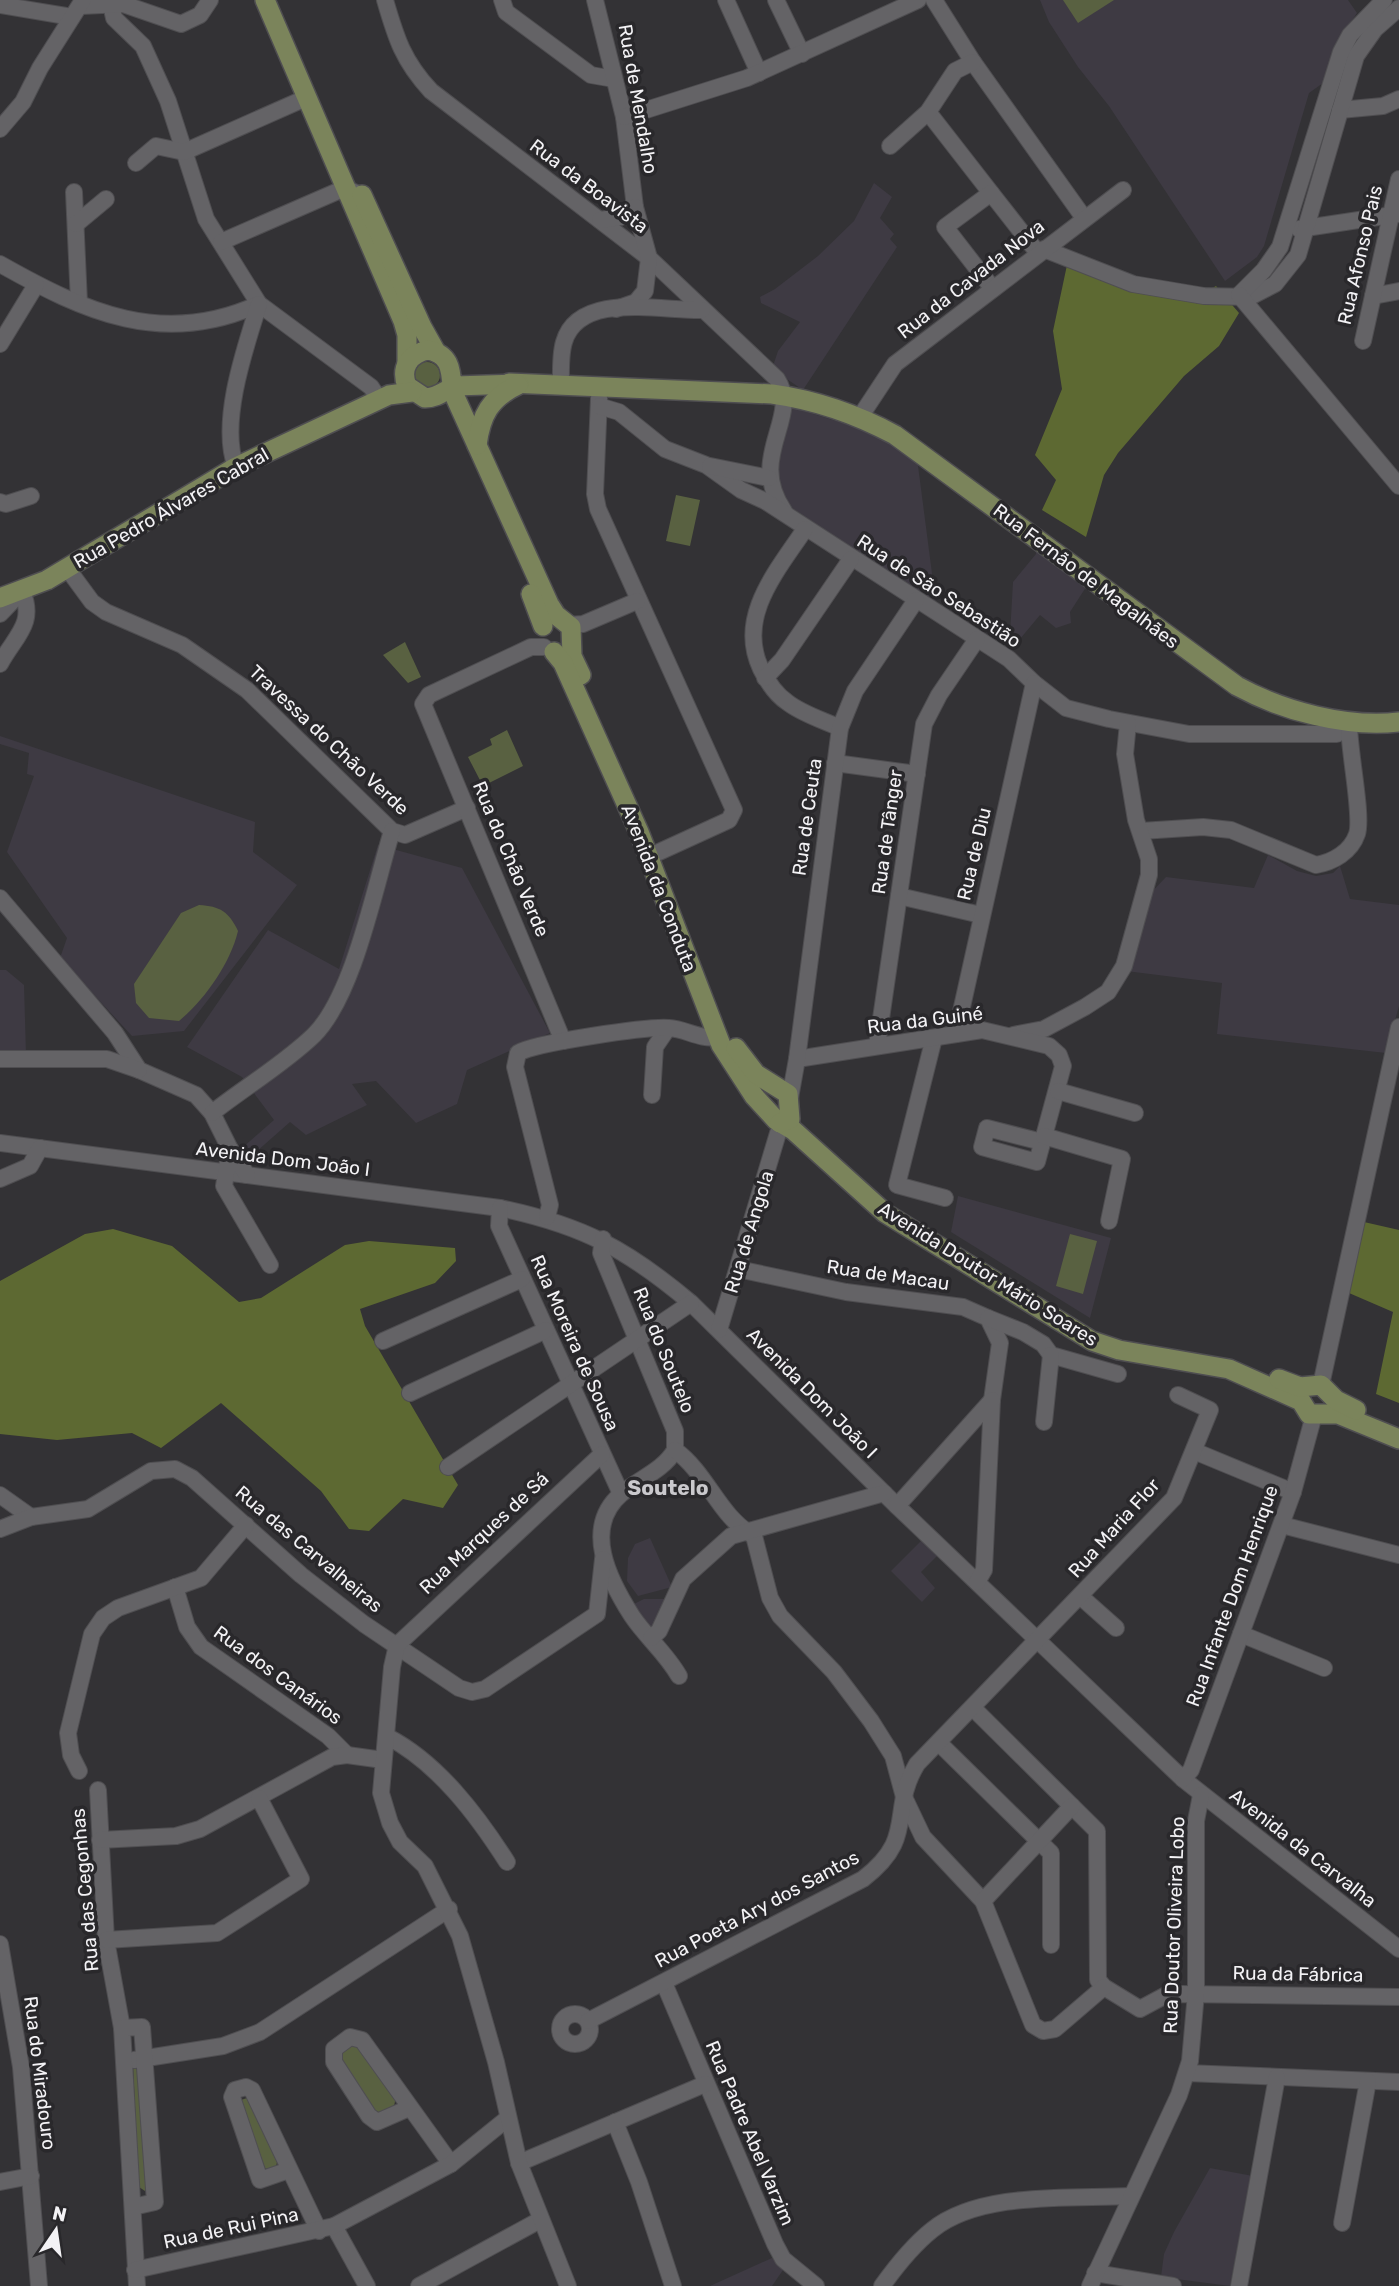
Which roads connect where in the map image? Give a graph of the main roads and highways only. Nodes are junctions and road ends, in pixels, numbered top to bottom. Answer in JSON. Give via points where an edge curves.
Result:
{"nodes":[{"id":1,"x":265,"y":0,"type":"edge"},
{"id":2,"x":312,"y":112,"type":"junction"},
{"id":3,"x":405,"y":366,"type":"junction"},
{"id":4,"x":445,"y":378,"type":"junction"},
{"id":5,"x":519,"y":384,"type":"junction"},
{"id":6,"x":412,"y":392,"type":"junction"},
{"id":7,"x":379,"y":399,"type":"junction"},
{"id":8,"x":477,"y":445,"type":"junction"},
{"id":9,"x":0,"y":598,"type":"edge"},
{"id":10,"x":572,"y":629,"type":"junction"},
{"id":11,"x":542,"y":642,"type":"junction"},
{"id":12,"x":1399,"y":722,"type":"edge"},
{"id":13,"x":784,"y":1113,"type":"junction"},
{"id":14,"x":1315,"y":1400,"type":"junction"},
{"id":15,"x":1399,"y":1427,"type":"edge"},
{"id":16,"x":1399,"y":1439,"type":"edge"}],
"edges":[{"from":1,"to":2,"type":"main road"},
{"from":2,"to":3,"type":"main road","via":[[403,321]]},
{"from":2,"to":4,"type":"main road","via":[[345,158]]},
{"from":3,"to":4,"type":"main road","via":[[419,352]]},
{"from":3,"to":6,"type":"main road","via":[[404,378]]},
{"from":3,"to":7,"type":"main road","name":"Rua Pedro Álvares Cabral"},
{"from":4,"to":5,"type":"main road"},
{"from":4,"to":6,"type":"main road"},
{"from":4,"to":8,"type":"main road","name":"Avenida da Conduta"},
{"from":4,"to":11,"type":"main road","name":"Avenida da Conduta","via":[[451,417],[539,612]]},
{"from":5,"to":8,"type":"main road","via":[[486,409]]},
{"from":5,"to":12,"type":"main road","name":"Rua Fernão de Magalhães","via":[[561,386],[600,397],[785,396],[860,417],[895,435],[1250,693],[1349,721]]},
{"from":6,"to":7,"type":"main road","name":"Rua Pedro Álvares Cabral"},
{"from":7,"to":9,"type":"main road","name":"Rua Pedro Álvares Cabral","via":[[236,467],[47,580]]},
{"from":8,"to":10,"type":"main road","name":"Avenida da Conduta","via":[[549,604]]},
{"from":10,"to":11,"type":"main road","via":[[565,650]]},
{"from":10,"to":11,"type":"main road","via":[[551,620]]},
{"from":10,"to":13,"type":"main road","name":"Avenida da Conduta","via":[[572,656],[659,852],[723,1022],[738,1053]]},
{"from":11,"to":13,"type":"main road","name":"Avenida da Conduta","via":[[563,663],[639,832],[717,1037],[741,1080]]},
{"from":13,"to":14,"type":"main road","name":"Avenida Doutor Mário Soares","via":[[885,1213],[1092,1341],[1119,1350],[1217,1365]]},
{"from":14,"to":15,"type":"main road","name":"Avenida Doutor Mário Soares","via":[[1344,1405]]},
{"from":14,"to":16,"type":"main road","name":"Avenida Doutor Mário Soares"}]}
